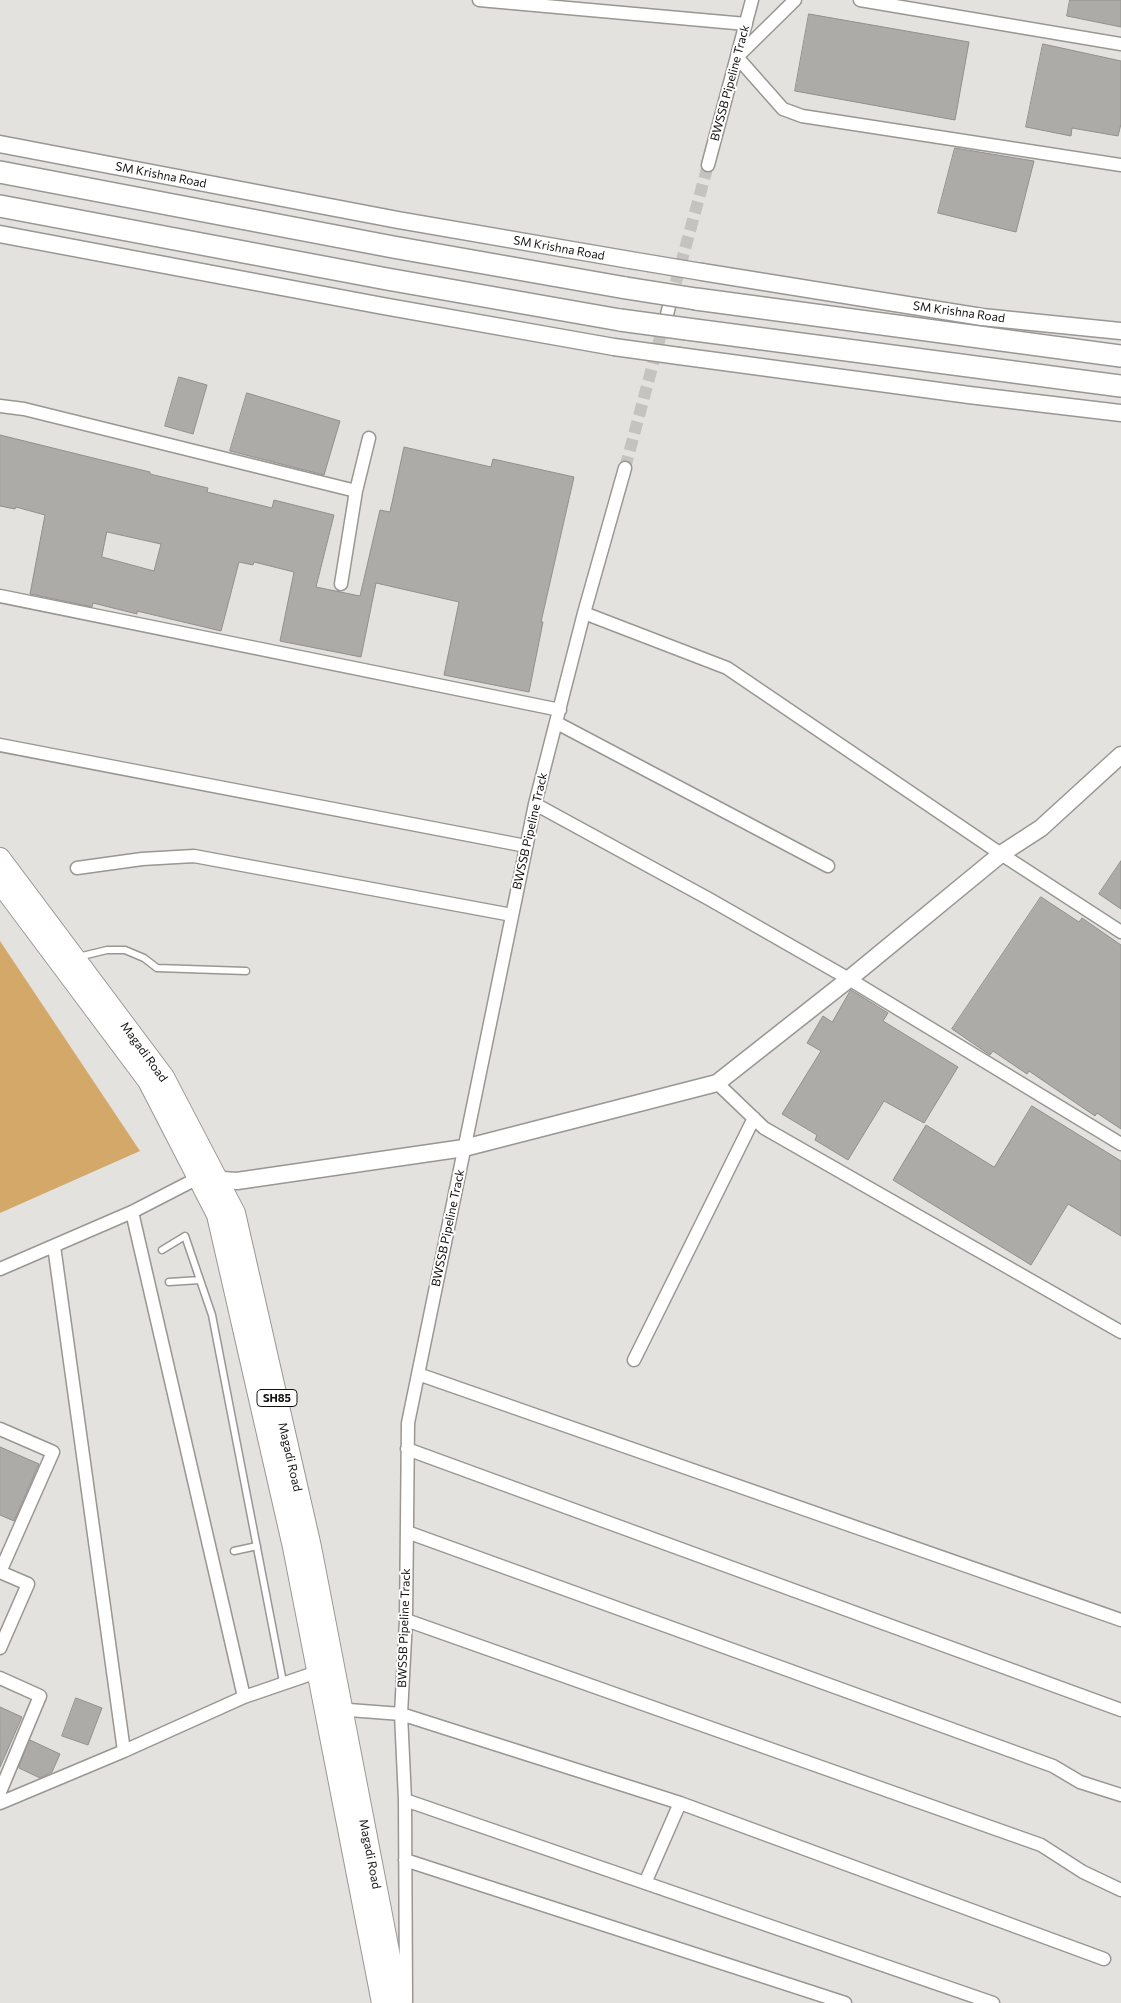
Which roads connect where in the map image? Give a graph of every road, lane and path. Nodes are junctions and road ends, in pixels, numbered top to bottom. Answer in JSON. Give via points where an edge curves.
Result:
{"nodes":[{"id":1,"x":479,"y":0,"type":"edge"},
{"id":2,"x":752,"y":0,"type":"edge"},
{"id":3,"x":795,"y":0,"type":"edge"},
{"id":4,"x":860,"y":0,"type":"edge"},
{"id":5,"x":746,"y":24,"type":"junction"},
{"id":6,"x":1121,"y":44,"type":"edge"},
{"id":7,"x":737,"y":57,"type":"junction"},
{"id":8,"x":0,"y":144,"type":"edge"},
{"id":9,"x":1121,"y":164,"type":"edge"},
{"id":10,"x":708,"y":165,"type":"tunnel mouth"},
{"id":11,"x":0,"y":172,"type":"edge"},
{"id":12,"x":0,"y":206,"type":"edge"},
{"id":13,"x":0,"y":234,"type":"edge"},
{"id":14,"x":672,"y":295,"type":"junction"},
{"id":15,"x":664,"y":326,"type":"junction"},
{"id":16,"x":1121,"y":331,"type":"edge"},
{"id":17,"x":1121,"y":356,"type":"edge"},
{"id":18,"x":1121,"y":386,"type":"edge"},
{"id":19,"x":0,"y":406,"type":"edge"},
{"id":20,"x":1121,"y":414,"type":"edge"},
{"id":21,"x":370,"y":438,"type":"dead end"},
{"id":22,"x":624,"y":468,"type":"tunnel mouth"},
{"id":23,"x":356,"y":491,"type":"junction"},
{"id":24,"x":340,"y":584,"type":"dead end"},
{"id":25,"x":0,"y":596,"type":"edge"},
{"id":26,"x":584,"y":613,"type":"junction"},
{"id":27,"x":560,"y":710,"type":"junction"},
{"id":28,"x":557,"y":723,"type":"junction"},
{"id":29,"x":0,"y":745,"type":"edge"},
{"id":30,"x":1121,"y":755,"type":"edge"},
{"id":31,"x":535,"y":804,"type":"junction"},
{"id":32,"x":526,"y":846,"type":"junction"},
{"id":33,"x":1001,"y":854,"type":"junction"},
{"id":34,"x":0,"y":858,"type":"edge"},
{"id":35,"x":828,"y":866,"type":"dead end"},
{"id":36,"x":77,"y":868,"type":"dead end"},
{"id":37,"x":0,"y":883,"type":"edge"},
{"id":38,"x":512,"y":915,"type":"junction"},
{"id":39,"x":1121,"y":932,"type":"edge"},
{"id":40,"x":74,"y":958,"type":"junction"},
{"id":41,"x":246,"y":971,"type":"dead end"},
{"id":42,"x":849,"y":979,"type":"junction"},
{"id":43,"x":717,"y":1083,"type":"junction"},
{"id":44,"x":754,"y":1118,"type":"junction"},
{"id":45,"x":1121,"y":1144,"type":"edge"},
{"id":46,"x":464,"y":1148,"type":"junction"},
{"id":47,"x":207,"y":1178,"type":"junction"},
{"id":48,"x":132,"y":1212,"type":"junction"},
{"id":49,"x":54,"y":1246,"type":"junction"},
{"id":50,"x":162,"y":1250,"type":"dead end"},
{"id":51,"x":0,"y":1269,"type":"edge"},
{"id":52,"x":200,"y":1280,"type":"junction"},
{"id":53,"x":169,"y":1282,"type":"dead end"},
{"id":54,"x":1121,"y":1332,"type":"edge"},
{"id":55,"x":634,"y":1360,"type":"dead end"},
{"id":56,"x":418,"y":1374,"type":"junction"},
{"id":57,"x":0,"y":1430,"type":"edge"},
{"id":58,"x":407,"y":1449,"type":"junction"},
{"id":59,"x":407,"y":1532,"type":"junction"},
{"id":60,"x":257,"y":1546,"type":"junction"},
{"id":61,"x":234,"y":1551,"type":"dead end"},
{"id":62,"x":0,"y":1572,"type":"edge"},
{"id":63,"x":406,"y":1620,"type":"junction"},
{"id":64,"x":1121,"y":1620,"type":"edge"},
{"id":65,"x":0,"y":1648,"type":"edge"},
{"id":66,"x":325,"y":1669,"type":"junction"},
{"id":67,"x":0,"y":1678,"type":"edge"},
{"id":68,"x":284,"y":1682,"type":"junction"},
{"id":69,"x":244,"y":1697,"type":"junction"},
{"id":70,"x":333,"y":1709,"type":"junction"},
{"id":71,"x":1121,"y":1710,"type":"edge"},
{"id":72,"x":401,"y":1714,"type":"junction"},
{"id":73,"x":124,"y":1751,"type":"junction"},
{"id":74,"x":0,"y":1792,"type":"edge"},
{"id":75,"x":1121,"y":1795,"type":"edge"},
{"id":76,"x":406,"y":1800,"type":"junction"},
{"id":77,"x":0,"y":1803,"type":"edge"},
{"id":78,"x":680,"y":1803,"type":"junction"},
{"id":79,"x":406,"y":1860,"type":"junction"},
{"id":80,"x":645,"y":1883,"type":"junction"},
{"id":81,"x":1121,"y":1890,"type":"edge"},
{"id":82,"x":1104,"y":1959,"type":"dead end"},
{"id":83,"x":382,"y":2003,"type":"edge"},
{"id":84,"x":399,"y":2003,"type":"edge"},
{"id":85,"x":406,"y":2003,"type":"edge"},
{"id":86,"x":845,"y":2003,"type":"edge"},
{"id":87,"x":993,"y":2003,"type":"edge"}],
"edges":[{"from":1,"to":5,"type":"street"},
{"from":2,"to":5,"type":"street","name":"BWSSB Pipeline Track"},
{"from":3,"to":7,"type":"street"},
{"from":4,"to":6,"type":"street"},
{"from":5,"to":7,"type":"street","name":"BWSSB Pipeline Track"},
{"from":7,"to":9,"type":"street","via":[[783,108],[802,116]]},
{"from":7,"to":10,"type":"street","name":"BWSSB Pipeline Track"},
{"from":8,"to":16,"type":"street","name":"SM Krishna Road","bridge":true,"via":[[398,220],[630,260],[982,317]]},
{"from":11,"to":14,"type":"highway","name":"SM Krishna Road","bridge":true,"via":[[384,245]]},
{"from":12,"to":15,"type":"highway","bridge":true,"via":[[387,279]]},
{"from":13,"to":20,"type":"street","bridge":true,"via":[[373,305],[614,346]]},
{"from":14,"to":15,"type":"street"},
{"from":14,"to":17,"type":"highway","name":"SM Krishna Road","bridge":true},
{"from":15,"to":18,"type":"highway","bridge":true},
{"from":19,"to":23,"type":"street","via":[[24,409]]},
{"from":21,"to":23,"type":"street"},
{"from":22,"to":26,"type":"street","name":"BWSSB Pipeline Track"},
{"from":23,"to":24,"type":"street"},
{"from":25,"to":27,"type":"street"},
{"from":26,"to":27,"type":"street","name":"BWSSB Pipeline Track"},
{"from":26,"to":33,"type":"street","via":[[727,668]]},
{"from":27,"to":28,"type":"street","name":"BWSSB Pipeline Track"},
{"from":28,"to":31,"type":"street","name":"BWSSB Pipeline Track"},
{"from":28,"to":35,"type":"street"},
{"from":29,"to":32,"type":"street"},
{"from":30,"to":33,"type":"street","via":[[1041,828]]},
{"from":31,"to":32,"type":"street","name":"BWSSB Pipeline Track"},
{"from":31,"to":42,"type":"street"},
{"from":32,"to":38,"type":"street","name":"BWSSB Pipeline Track"},
{"from":33,"to":39,"type":"street"},
{"from":33,"to":42,"type":"street"},
{"from":34,"to":40,"type":"main road","name":"Magadi Road","number":"SH85"},
{"from":36,"to":38,"type":"street","via":[[194,856]]},
{"from":37,"to":47,"type":"main road","name":"Magadi Road","number":"SH85","via":[[148,1081]]},
{"from":38,"to":46,"type":"street","name":"BWSSB Pipeline Track"},
{"from":40,"to":41,"type":"lane","via":[[107,950],[125,950],[157,968]]},
{"from":40,"to":47,"type":"main road","name":"Magadi Road","number":"SH85","via":[[164,1077]]},
{"from":42,"to":43,"type":"street"},
{"from":42,"to":45,"type":"street"},
{"from":43,"to":44,"type":"street"},
{"from":43,"to":46,"type":"street"},
{"from":44,"to":54,"type":"street","via":[[764,1128]]},
{"from":44,"to":55,"type":"street"},
{"from":46,"to":47,"type":"street","via":[[237,1181]]},
{"from":46,"to":56,"type":"street","name":"BWSSB Pipeline Track"},
{"from":47,"to":48,"type":"street"},
{"from":47,"to":66,"type":"main road","name":"Magadi Road","number":"SH85"},
{"from":48,"to":49,"type":"street"},
{"from":48,"to":69,"type":"street"},
{"from":49,"to":51,"type":"street"},
{"from":49,"to":73,"type":"street"},
{"from":50,"to":52,"type":"lane","via":[[185,1236]]},
{"from":52,"to":53,"type":"lane"},
{"from":52,"to":60,"type":"lane","via":[[212,1315]]},
{"from":56,"to":58,"type":"street","name":"BWSSB Pipeline Track","via":[[408,1423]]},
{"from":56,"to":64,"type":"street"},
{"from":57,"to":62,"type":"street","via":[[52,1452]]},
{"from":58,"to":59,"type":"street","name":"BWSSB Pipeline Track"},
{"from":58,"to":71,"type":"street"},
{"from":59,"to":63,"type":"street","name":"BWSSB Pipeline Track"},
{"from":59,"to":75,"type":"street","via":[[1053,1766],[1080,1782]]},
{"from":60,"to":61,"type":"lane"},
{"from":60,"to":68,"type":"lane"},
{"from":62,"to":65,"type":"street","via":[[28,1584]]},
{"from":63,"to":72,"type":"street","name":"BWSSB Pipeline Track"},
{"from":63,"to":81,"type":"street","via":[[1041,1845],[1083,1872]]},
{"from":66,"to":68,"type":"street"},
{"from":66,"to":70,"type":"main road","name":"Magadi Road","number":"SH85"},
{"from":67,"to":74,"type":"street","via":[[40,1696]]},
{"from":68,"to":69,"type":"street"},
{"from":69,"to":73,"type":"street"},
{"from":70,"to":72,"type":"street"},
{"from":70,"to":83,"type":"main road","name":"Magadi Road","number":"SH85"},
{"from":70,"to":84,"type":"main road","name":"Magadi Road","number":"SH85"},
{"from":72,"to":76,"type":"street","name":"BWSSB Pipeline Track"},
{"from":72,"to":78,"type":"street"},
{"from":73,"to":77,"type":"street"},
{"from":76,"to":79,"type":"street","name":"BWSSB Pipeline Track"},
{"from":76,"to":80,"type":"street"},
{"from":78,"to":80,"type":"street"},
{"from":78,"to":82,"type":"street"},
{"from":79,"to":85,"type":"street","name":"BWSSB Pipeline Track"},
{"from":79,"to":86,"type":"street"},
{"from":80,"to":87,"type":"street"}]}
